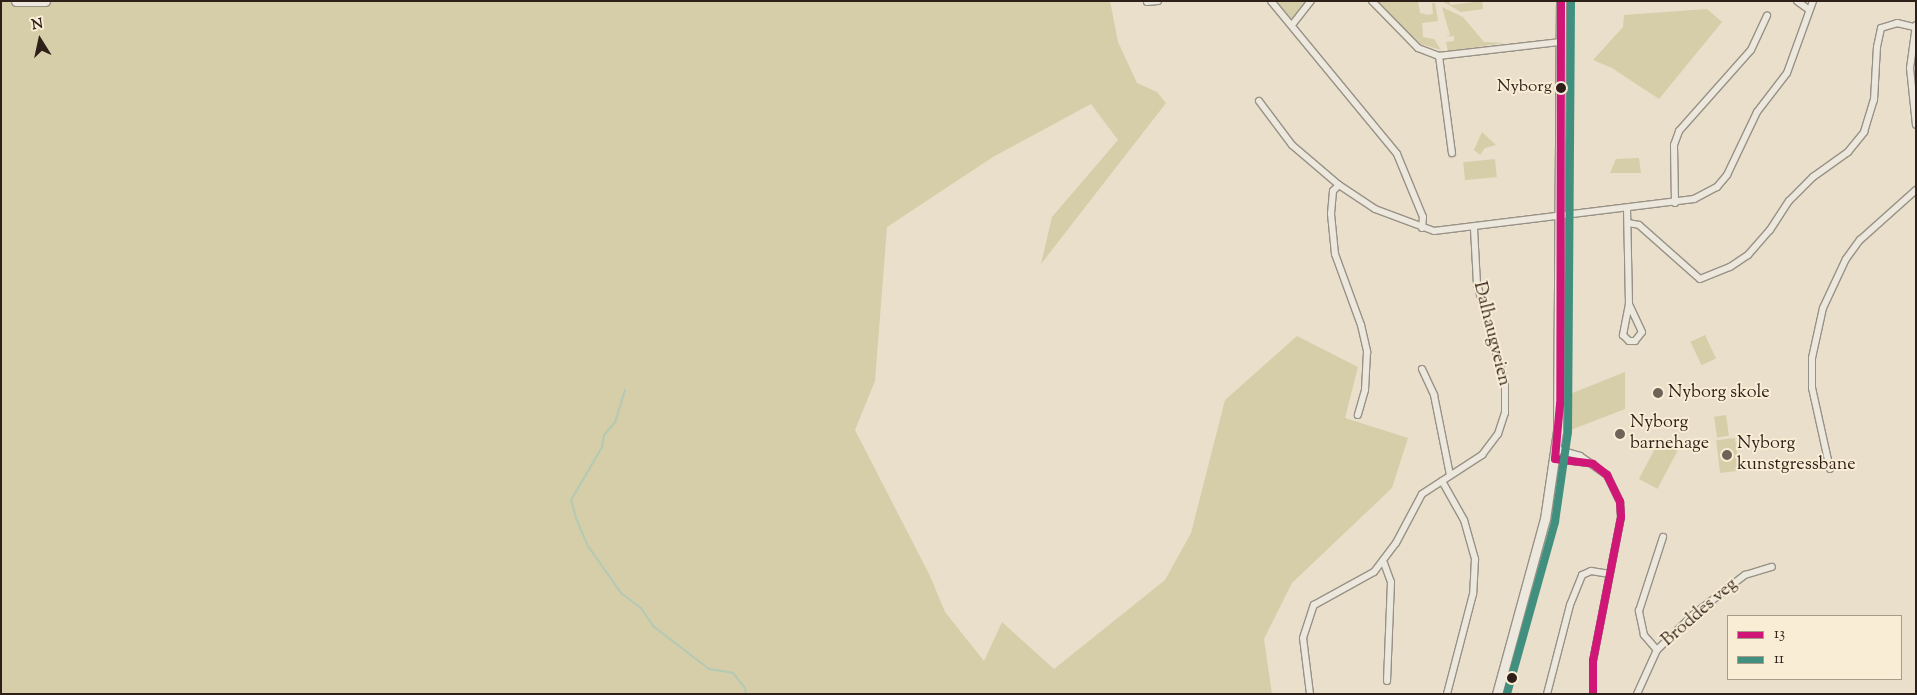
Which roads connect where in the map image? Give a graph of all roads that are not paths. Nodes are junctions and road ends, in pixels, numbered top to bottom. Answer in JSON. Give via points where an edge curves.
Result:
{"nodes":[{"id":1,"x":16,"y":1,"type":"edge"},
{"id":2,"x":45,"y":1,"type":"edge"},
{"id":3,"x":1158,"y":1,"type":"edge"},
{"id":4,"x":1271,"y":1,"type":"edge"},
{"id":5,"x":1311,"y":1,"type":"edge"},
{"id":6,"x":1372,"y":1,"type":"edge"},
{"id":7,"x":1561,"y":1,"type":"edge"},
{"id":8,"x":1797,"y":1,"type":"edge"},
{"id":9,"x":1813,"y":1,"type":"edge"},
{"id":10,"x":1147,"y":2,"type":"edge"},
{"id":11,"x":1808,"y":9,"type":"junction"},
{"id":12,"x":1767,"y":16,"type":"dead end"},
{"id":13,"x":1292,"y":25,"type":"junction"},
{"id":14,"x":1916,"y":26,"type":"edge"},
{"id":15,"x":1560,"y":42,"type":"junction"},
{"id":16,"x":1439,"y":56,"type":"junction"},
{"id":17,"x":1259,"y":101,"type":"dead end"},
{"id":18,"x":1916,"y":125,"type":"edge"},
{"id":19,"x":1452,"y":153,"type":"dead end"},
{"id":20,"x":1339,"y":185,"type":"junction"},
{"id":21,"x":1916,"y":190,"type":"edge"},
{"id":22,"x":1674,"y":203,"type":"junction"},
{"id":23,"x":1627,"y":208,"type":"junction"},
{"id":24,"x":1560,"y":217,"type":"junction"},
{"id":25,"x":1628,"y":223,"type":"junction"},
{"id":26,"x":1422,"y":228,"type":"junction"},
{"id":27,"x":1474,"y":229,"type":"junction"},
{"id":28,"x":1628,"y":304,"type":"junction"},
{"id":29,"x":1422,"y":369,"type":"dead end"},
{"id":30,"x":1358,"y":415,"type":"dead end"},
{"id":31,"x":1556,"y":449,"type":"junction"},
{"id":32,"x":1555,"y":459,"type":"junction"},
{"id":33,"x":1593,"y":464,"type":"junction"},
{"id":34,"x":1830,"y":469,"type":"dead end"},
{"id":35,"x":1450,"y":475,"type":"junction"},
{"id":36,"x":1442,"y":481,"type":"junction"},
{"id":37,"x":1664,"y":537,"type":"dead end"},
{"id":38,"x":1384,"y":563,"type":"junction"},
{"id":39,"x":1772,"y":567,"type":"dead end"},
{"id":40,"x":1610,"y":574,"type":"junction"},
{"id":41,"x":1657,"y":650,"type":"junction"},
{"id":42,"x":1387,"y":681,"type":"dead end"},
{"id":43,"x":1310,"y":694,"type":"edge"},
{"id":44,"x":1447,"y":694,"type":"edge"},
{"id":45,"x":1497,"y":694,"type":"edge"},
{"id":46,"x":1547,"y":694,"type":"edge"},
{"id":47,"x":1592,"y":694,"type":"edge"},
{"id":48,"x":1636,"y":694,"type":"edge"}],
"edges":[{"from":1,"to":2,"type":"street"},
{"from":3,"to":10,"type":"street"},
{"from":4,"to":13,"type":"street"},
{"from":5,"to":13,"type":"street"},
{"from":6,"to":16,"type":"street","via":[[1418,48]]},
{"from":7,"to":15,"type":"street"},
{"from":8,"to":11,"type":"street"},
{"from":9,"to":11,"type":"street"},
{"from":11,"to":22,"type":"street","via":[[1791,66],[1757,112],[1727,175],[1708,193]]},
{"from":12,"to":22,"type":"street","via":[[1751,50],[1679,131],[1674,145]]},
{"from":13,"to":26,"type":"street","via":[[1397,154],[1423,218]]},
{"from":14,"to":18,"type":"street","via":[[1910,68]]},
{"from":14,"to":25,"type":"street","via":[[1897,23],[1881,28],[1876,47],[1874,100],[1864,132],[1848,152],[1789,201],[1748,255],[1730,267],[1700,279],[1640,225]]},
{"from":15,"to":16,"type":"street"},
{"from":15,"to":24,"type":"street"},
{"from":16,"to":19,"type":"street"},
{"from":17,"to":20,"type":"street","via":[[1292,145]]},
{"from":20,"to":26,"type":"street","via":[[1375,209]]},
{"from":20,"to":30,"type":"street","via":[[1333,191],[1331,214],[1335,254],[1361,325],[1367,352],[1365,390]]},
{"from":21,"to":34,"type":"street","via":[[1860,240],[1842,266],[1820,315],[1812,358],[1812,388]]},
{"from":22,"to":23,"type":"street"},
{"from":23,"to":24,"type":"street"},
{"from":23,"to":25,"type":"street"},
{"from":24,"to":27,"type":"street"},
{"from":24,"to":31,"type":"street","via":[[1560,404]]},
{"from":25,"to":28,"type":"street"},
{"from":26,"to":27,"type":"street","via":[[1448,232]]},
{"from":27,"to":35,"type":"street","name":"Dalhaugveien","via":[[1477,284],[1505,384],[1505,413],[1490,446]]},
{"from":28,"to":28,"type":"street","via":[[1623,335],[1629,341],[1635,340],[1642,332]]},
{"from":29,"to":35,"type":"street","via":[[1434,395]]},
{"from":31,"to":32,"type":"street"},
{"from":31,"to":33,"type":"street"},
{"from":32,"to":33,"type":"street"},
{"from":32,"to":45,"type":"street","via":[[1545,519]]},
{"from":33,"to":40,"type":"street","via":[[1608,475],[1620,502]]},
{"from":35,"to":36,"type":"street","name":"Dalhaugveien"},
{"from":36,"to":38,"type":"street","name":"Dalhaugveien","via":[[1422,494]]},
{"from":36,"to":44,"type":"street","via":[[1464,520],[1475,559],[1473,594]]},
{"from":37,"to":41,"type":"street","name":"Broddes veg","via":[[1639,611],[1644,635]]},
{"from":38,"to":42,"type":"street","via":[[1391,582]]},
{"from":38,"to":43,"type":"street","name":"Dalhaugveien","via":[[1369,575],[1320,600],[1309,612],[1302,652]]},
{"from":39,"to":41,"type":"street","name":"Broddes veg","via":[[1736,581]]},
{"from":40,"to":46,"type":"street","via":[[1591,571],[1582,575],[1570,605]]},
{"from":40,"to":47,"type":"street","via":[[1593,661]]},
{"from":41,"to":48,"type":"street","name":"Broddes veg"}]}
